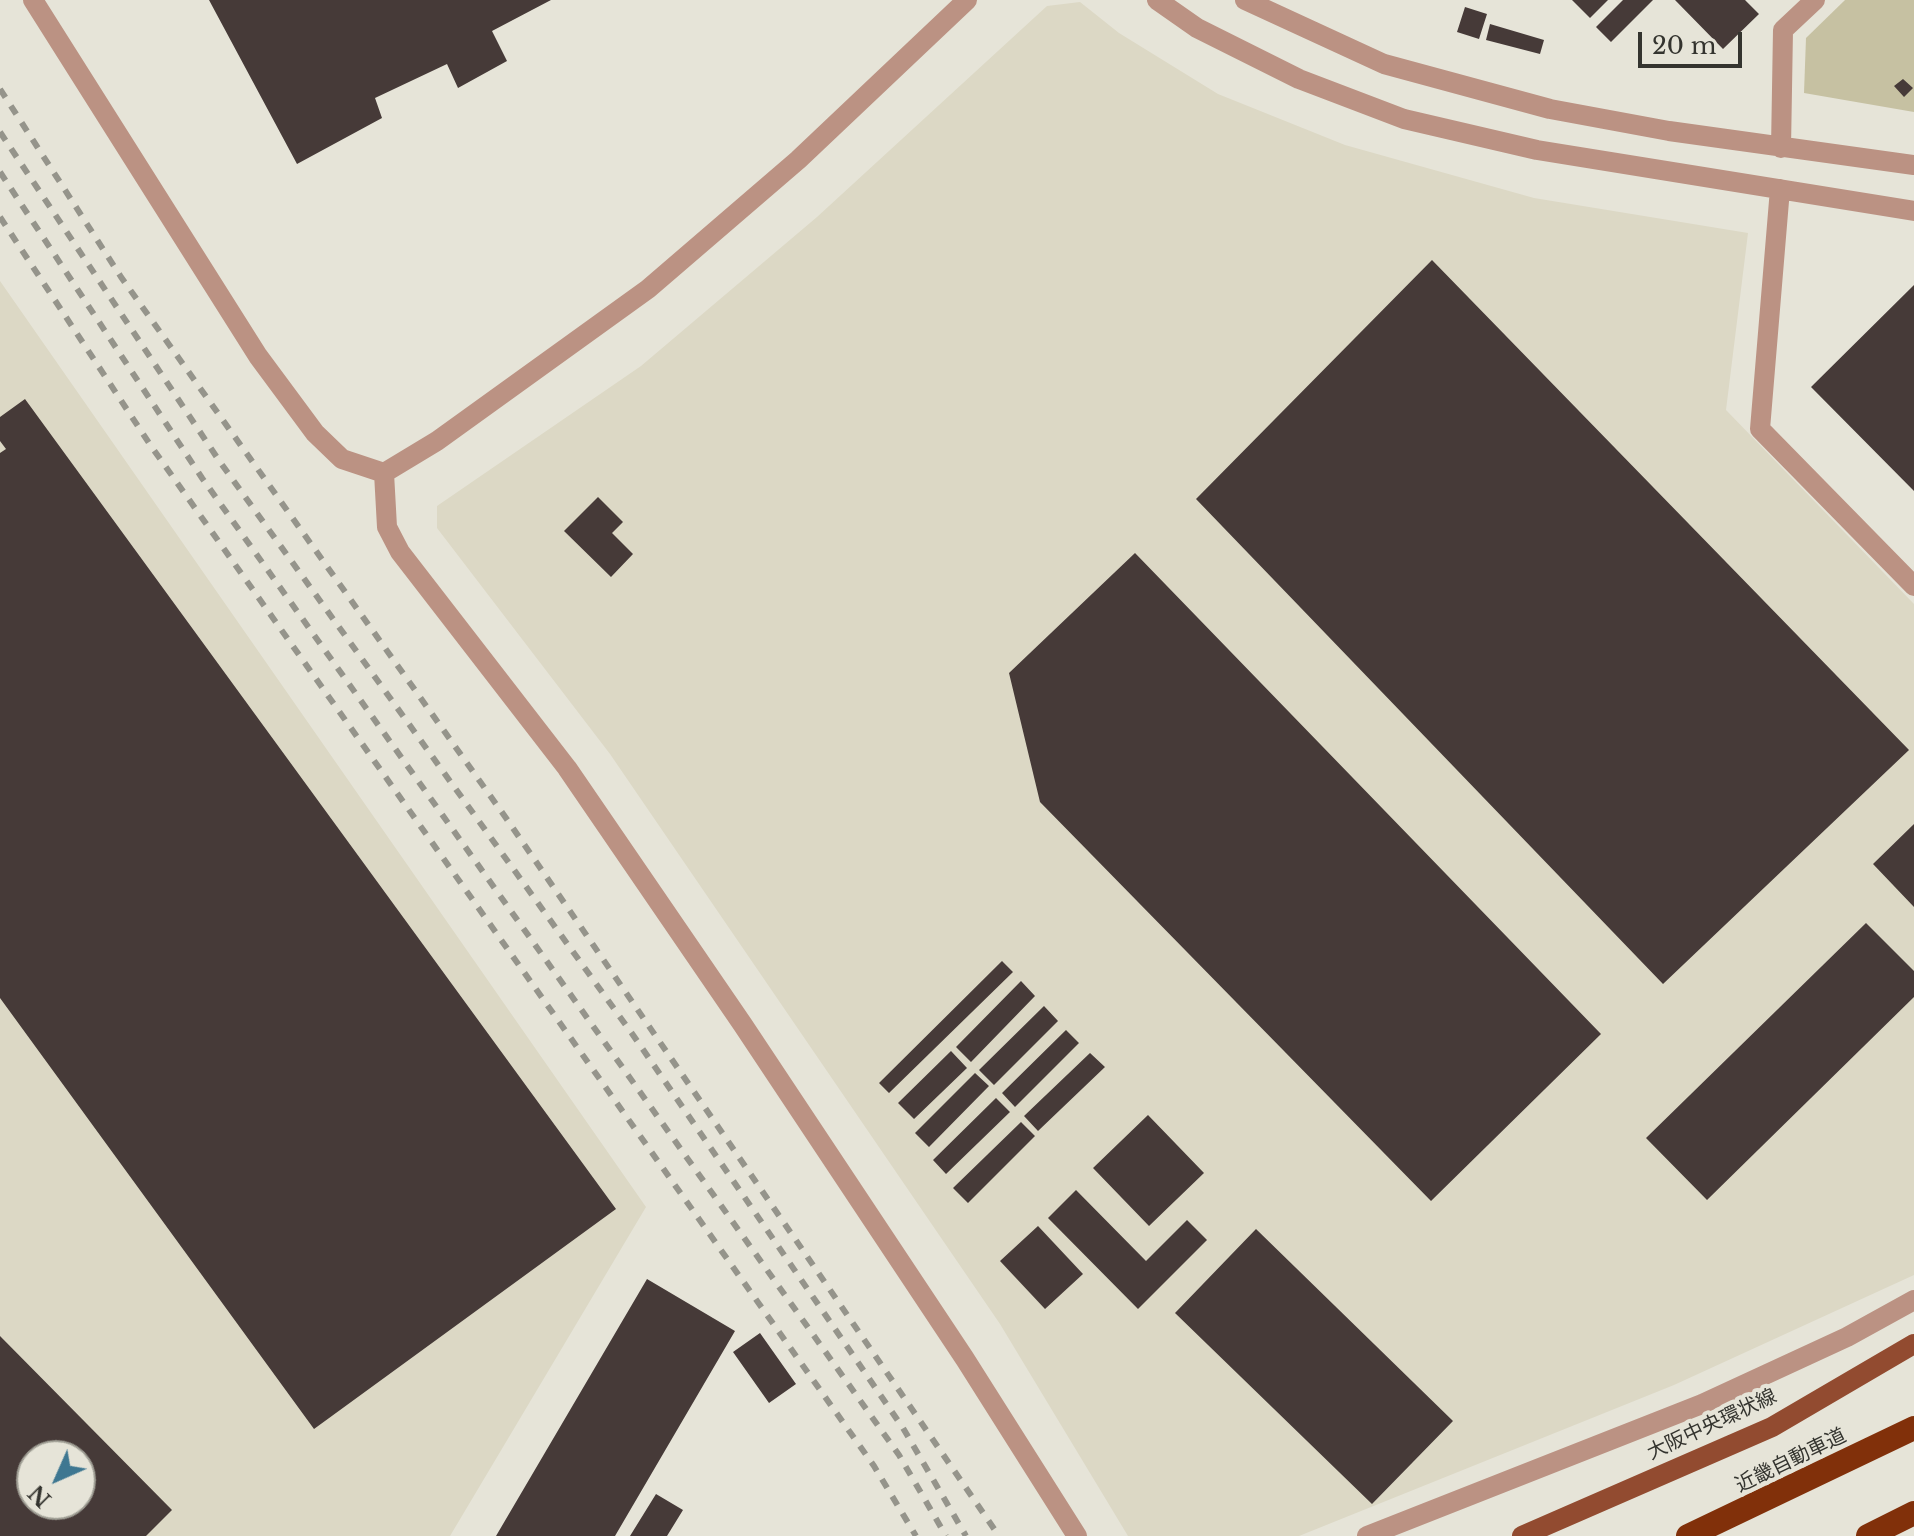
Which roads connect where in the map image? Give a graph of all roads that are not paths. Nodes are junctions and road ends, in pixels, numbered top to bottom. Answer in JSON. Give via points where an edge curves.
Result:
{"nodes":[{"id":1,"x":33,"y":0,"type":"edge"},
{"id":2,"x":967,"y":0,"type":"edge"},
{"id":3,"x":1157,"y":0,"type":"edge"},
{"id":4,"x":1245,"y":0,"type":"edge"},
{"id":5,"x":1815,"y":0,"type":"edge"},
{"id":6,"x":1781,"y":148,"type":"junction"},
{"id":7,"x":1914,"y":165,"type":"edge"},
{"id":8,"x":1780,"y":189,"type":"junction"},
{"id":9,"x":1914,"y":211,"type":"edge"},
{"id":10,"x":384,"y":473,"type":"junction"},
{"id":11,"x":1914,"y":586,"type":"edge"},
{"id":12,"x":1914,"y":1300,"type":"edge"},
{"id":13,"x":1914,"y":1344,"type":"edge"},
{"id":14,"x":1914,"y":1428,"type":"edge"},
{"id":15,"x":1914,"y":1513,"type":"edge"},
{"id":16,"x":1077,"y":1536,"type":"edge"},
{"id":17,"x":1367,"y":1536,"type":"edge"},
{"id":18,"x":1522,"y":1536,"type":"edge"},
{"id":19,"x":1688,"y":1536,"type":"edge"},
{"id":20,"x":1868,"y":1536,"type":"edge"}],
"edges":[{"from":1,"to":10,"type":"street","via":[[258,356],[315,433],[342,459]]},
{"from":2,"to":10,"type":"street","via":[[798,160],[648,289],[437,441]]},
{"from":3,"to":8,"type":"street","via":[[1197,28],[1299,79],[1404,119],[1537,150]]},
{"from":4,"to":6,"type":"street","via":[[1346,48],[1451,84],[1550,109]]},
{"from":5,"to":6,"type":"street","via":[[1783,30]]},
{"from":6,"to":7,"type":"street"},
{"from":8,"to":9,"type":"street"},
{"from":8,"to":11,"type":"street","via":[[1760,429]]},
{"from":10,"to":16,"type":"street","via":[[387,527],[400,552],[620,845],[948,1333]]},
{"from":12,"to":17,"type":"street","via":[[1702,1404]]},
{"from":13,"to":18,"type":"main road","name":"大阪中央環状線","via":[[1772,1427]]},
{"from":14,"to":19,"type":"highway","name":"近畿自動車道"},
{"from":15,"to":20,"type":"highway"}]}
